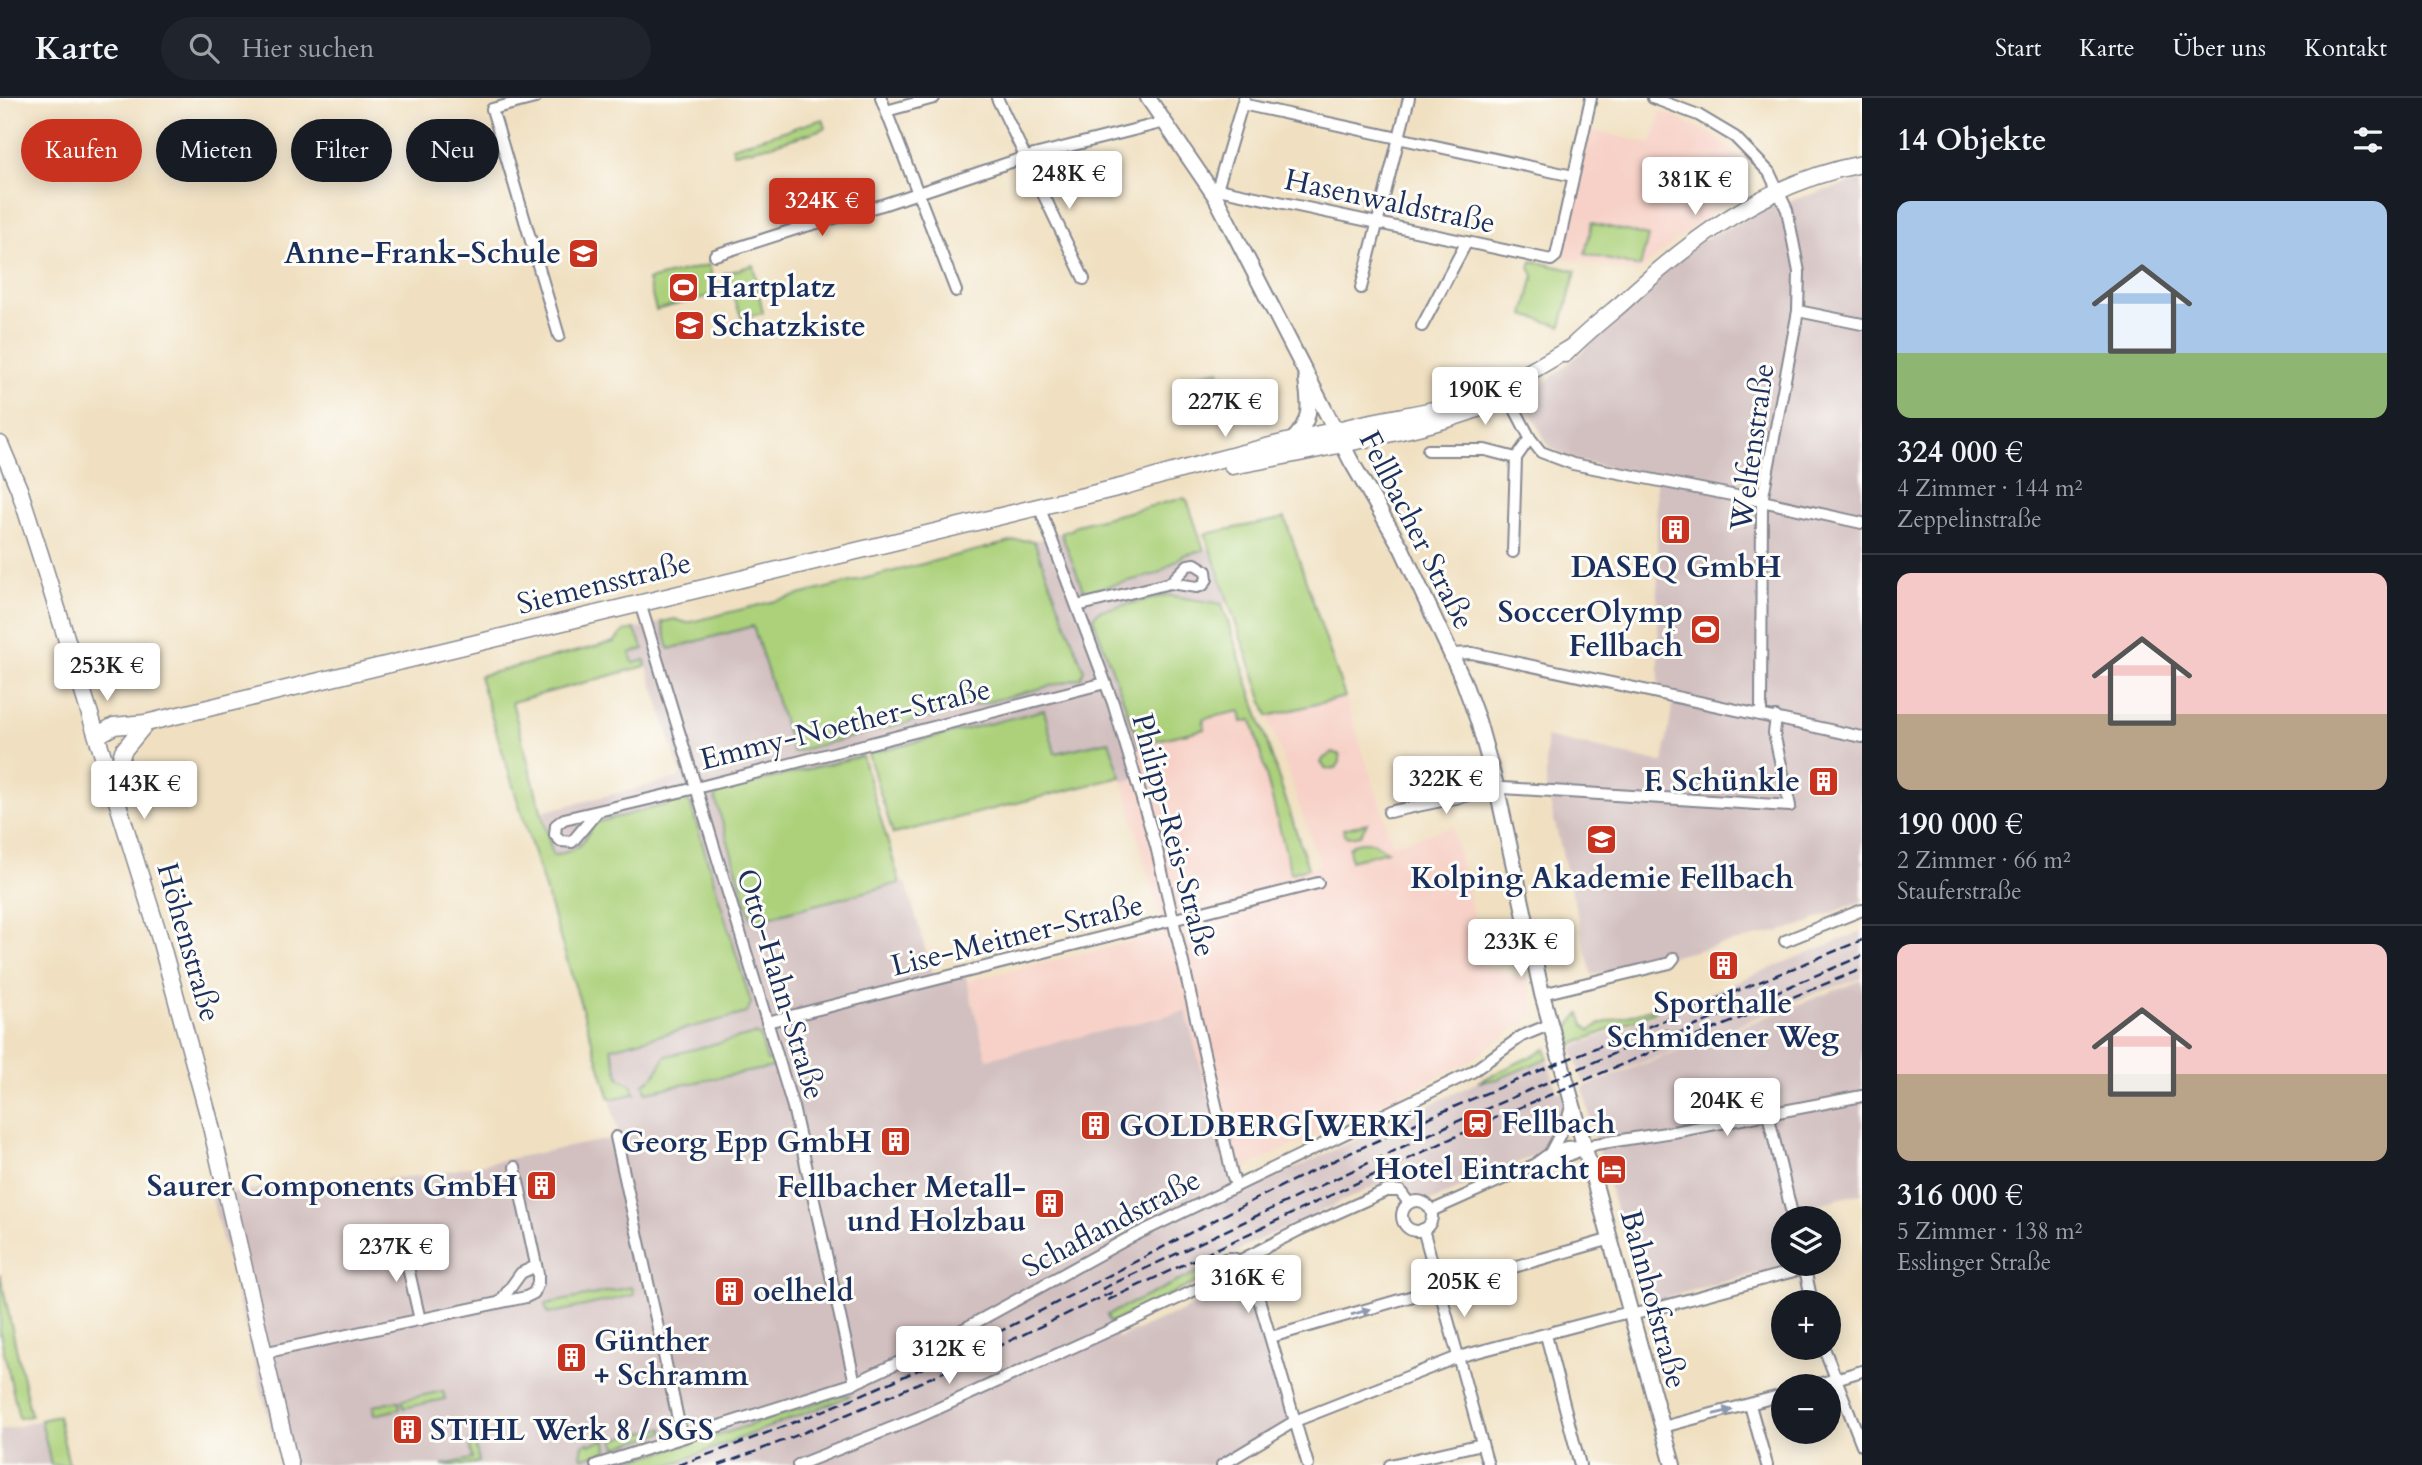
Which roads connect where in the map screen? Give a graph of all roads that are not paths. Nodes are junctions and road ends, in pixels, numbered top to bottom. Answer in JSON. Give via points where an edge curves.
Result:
{"nodes":[{"id":1,"x":536,"y":98,"type":"edge"},
{"id":2,"x":881,"y":98,"type":"edge"},
{"id":3,"x":934,"y":98,"type":"edge"},
{"id":4,"x":997,"y":98,"type":"edge"},
{"id":5,"x":1148,"y":98,"type":"edge"},
{"id":6,"x":1409,"y":98,"type":"edge"},
{"id":7,"x":1591,"y":98,"type":"edge"},
{"id":8,"x":1653,"y":98,"type":"edge"},
{"id":9,"x":1243,"y":101,"type":"edge"},
{"id":10,"x":886,"y":111,"type":"junction"},
{"id":11,"x":1165,"y":122,"type":"junction"},
{"id":12,"x":1398,"y":137,"type":"junction"},
{"id":13,"x":1026,"y":157,"type":"junction"},
{"id":14,"x":1862,"y":164,"type":"edge"},
{"id":15,"x":1573,"y":176,"type":"junction"},
{"id":16,"x":1778,"y":190,"type":"junction"},
{"id":17,"x":919,"y":192,"type":"junction"},
{"id":18,"x":1216,"y":192,"type":"junction"},
{"id":19,"x":1375,"y":223,"type":"junction"},
{"id":20,"x":1466,"y":243,"type":"junction"},
{"id":21,"x":715,"y":255,"type":"dead end"},
{"id":22,"x":1084,"y":279,"type":"dead end"},
{"id":23,"x":1361,"y":288,"type":"dead end"},
{"id":24,"x":956,"y":291,"type":"dead end"},
{"id":25,"x":1798,"y":311,"type":"junction"},
{"id":26,"x":1862,"y":324,"type":"edge"},
{"id":27,"x":1422,"y":326,"type":"dead end"},
{"id":28,"x":559,"y":336,"type":"dead end"},
{"id":29,"x":1305,"y":372,"type":"junction"},
{"id":30,"x":1506,"y":391,"type":"junction"},
{"id":31,"x":1340,"y":437,"type":"junction"},
{"id":32,"x":1530,"y":438,"type":"junction"},
{"id":33,"x":1292,"y":441,"type":"junction"},
{"id":34,"x":0,"y":444,"type":"edge"},
{"id":35,"x":1428,"y":450,"type":"dead end"},
{"id":36,"x":1516,"y":458,"type":"junction"},
{"id":37,"x":1125,"y":486,"type":"junction"},
{"id":38,"x":1762,"y":501,"type":"junction"},
{"id":39,"x":1039,"y":506,"type":"junction"},
{"id":40,"x":1862,"y":523,"type":"edge"},
{"id":41,"x":1513,"y":552,"type":"dead end"},
{"id":42,"x":1170,"y":583,"type":"dead end"},
{"id":43,"x":640,"y":603,"type":"junction"},
{"id":44,"x":1077,"y":606,"type":"junction"},
{"id":45,"x":1452,"y":654,"type":"junction"},
{"id":46,"x":1105,"y":683,"type":"junction"},
{"id":47,"x":1761,"y":713,"type":"junction"},
{"id":48,"x":1776,"y":717,"type":"junction"},
{"id":49,"x":142,"y":729,"type":"junction"},
{"id":50,"x":98,"y":735,"type":"junction"},
{"id":51,"x":1862,"y":737,"type":"edge"},
{"id":52,"x":114,"y":786,"type":"junction"},
{"id":53,"x":696,"y":788,"type":"junction"},
{"id":54,"x":1497,"y":789,"type":"junction"},
{"id":55,"x":597,"y":812,"type":"dead end"},
{"id":56,"x":1388,"y":812,"type":"dead end"},
{"id":57,"x":1318,"y":883,"type":"dead end"},
{"id":58,"x":1862,"y":910,"type":"edge"},
{"id":59,"x":1174,"y":921,"type":"junction"},
{"id":60,"x":1786,"y":941,"type":"dead end"},
{"id":61,"x":1674,"y":958,"type":"dead end"},
{"id":62,"x":1542,"y":994,"type":"junction"},
{"id":63,"x":767,"y":1022,"type":"junction"},
{"id":64,"x":1551,"y":1024,"type":"junction"},
{"id":65,"x":1862,"y":1096,"type":"edge"},
{"id":66,"x":1572,"y":1103,"type":"junction"},
{"id":67,"x":1768,"y":1114,"type":"junction"},
{"id":68,"x":616,"y":1137,"type":"dead end"},
{"id":69,"x":1584,"y":1147,"type":"junction"},
{"id":70,"x":1550,"y":1153,"type":"junction"},
{"id":71,"x":1534,"y":1165,"type":"junction"},
{"id":72,"x":515,"y":1167,"type":"dead end"},
{"id":73,"x":1236,"y":1185,"type":"junction"},
{"id":74,"x":1409,"y":1203,"type":"junction"},
{"id":75,"x":1790,"y":1206,"type":"edge"},
{"id":76,"x":1431,"y":1211,"type":"junction"},
{"id":77,"x":1423,"y":1229,"type":"junction"},
{"id":78,"x":1611,"y":1239,"type":"junction"},
{"id":79,"x":402,"y":1241,"type":"dead end"},
{"id":80,"x":1240,"y":1261,"type":"junction"},
{"id":81,"x":536,"y":1266,"type":"junction"},
{"id":82,"x":1771,"y":1275,"type":"edge"},
{"id":83,"x":1218,"y":1279,"type":"junction"},
{"id":84,"x":1241,"y":1280,"type":"junction"},
{"id":85,"x":1440,"y":1289,"type":"junction"},
{"id":86,"x":500,"y":1302,"type":"junction"},
{"id":87,"x":1630,"y":1314,"type":"junction"},
{"id":88,"x":420,"y":1320,"type":"junction"},
{"id":89,"x":1546,"y":1335,"type":"junction"},
{"id":90,"x":1272,"y":1337,"type":"junction"},
{"id":91,"x":263,"y":1353,"type":"junction"},
{"id":92,"x":1458,"y":1357,"type":"junction"},
{"id":93,"x":1862,"y":1371,"type":"edge"},
{"id":94,"x":1841,"y":1377,"type":"edge"},
{"id":95,"x":855,"y":1383,"type":"junction"},
{"id":96,"x":1841,"y":1389,"type":"edge"},
{"id":97,"x":1771,"y":1399,"type":"edge"},
{"id":98,"x":1750,"y":1405,"type":"junction"},
{"id":99,"x":1295,"y":1421,"type":"junction"},
{"id":100,"x":1662,"y":1427,"type":"junction"},
{"id":101,"x":682,"y":1437,"type":"junction"},
{"id":102,"x":1482,"y":1444,"type":"junction"},
{"id":103,"x":1862,"y":1445,"type":"edge"},
{"id":104,"x":290,"y":1465,"type":"edge"},
{"id":105,"x":596,"y":1465,"type":"edge"},
{"id":106,"x":798,"y":1465,"type":"edge"},
{"id":107,"x":1222,"y":1465,"type":"edge"},
{"id":108,"x":1308,"y":1465,"type":"edge"},
{"id":109,"x":1390,"y":1465,"type":"edge"},
{"id":110,"x":1488,"y":1465,"type":"edge"},
{"id":111,"x":1580,"y":1465,"type":"edge"},
{"id":112,"x":1673,"y":1465,"type":"edge"},
{"id":113,"x":1767,"y":1465,"type":"edge"}],
"edges":[{"from":1,"to":28,"type":"street","via":[[492,109]]},
{"from":2,"to":10,"type":"street"},
{"from":3,"to":10,"type":"street"},
{"from":4,"to":13,"type":"street"},
{"from":5,"to":11,"type":"street","name":"Fellbacher Straße"},
{"from":6,"to":12,"type":"street"},
{"from":7,"to":15,"type":"street"},
{"from":8,"to":16,"type":"street","name":"Welfenstraße","via":[[1735,136],[1769,172]]},
{"from":9,"to":12,"type":"street"},
{"from":9,"to":18,"type":"street"},
{"from":10,"to":17,"type":"street"},
{"from":11,"to":13,"type":"street"},
{"from":11,"to":18,"type":"street","name":"Fellbacher Straße"},
{"from":12,"to":15,"type":"street"},
{"from":12,"to":19,"type":"street"},
{"from":13,"to":17,"type":"street"},
{"from":13,"to":22,"type":"street"},
{"from":14,"to":16,"type":"main road"},
{"from":15,"to":20,"type":"street","name":"Hasenwaldstraße","via":[[1556,256],[1551,260]]},
{"from":16,"to":25,"type":"street","name":"Welfenstraße","via":[[1787,210],[1799,272]]},
{"from":16,"to":30,"type":"main road","via":[[1699,237],[1570,348]]},
{"from":17,"to":21,"type":"street"},
{"from":17,"to":24,"type":"street"},
{"from":18,"to":19,"type":"street","name":"Hasenwaldstraße"},
{"from":18,"to":29,"type":"street","name":"Fellbacher Straße"},
{"from":19,"to":20,"type":"street","name":"Hasenwaldstraße"},
{"from":19,"to":23,"type":"street"},
{"from":20,"to":27,"type":"street"},
{"from":25,"to":26,"type":"street"},
{"from":25,"to":38,"type":"street","name":"Welfenstraße"},
{"from":29,"to":31,"type":"street","name":"Fellbacher Straße"},
{"from":29,"to":33,"type":"street","via":[[1310,412]]},
{"from":30,"to":31,"type":"main road"},
{"from":30,"to":32,"type":"street"},
{"from":31,"to":33,"type":"main road","name":"Siemensstraße"},
{"from":31,"to":37,"type":"main road","name":"Siemensstraße"},
{"from":31,"to":45,"type":"street","name":"Fellbacher Straße","via":[[1402,549]]},
{"from":32,"to":36,"type":"street"},
{"from":32,"to":38,"type":"street","via":[[1541,452],[1573,464]]},
{"from":33,"to":37,"type":"main road","name":"Siemensstraße"},
{"from":34,"to":50,"type":"main road","name":"Höhenstraße"},
{"from":35,"to":36,"type":"street","via":[[1485,450]]},
{"from":36,"to":41,"type":"street"},
{"from":37,"to":39,"type":"main road","name":"Siemensstraße"},
{"from":38,"to":40,"type":"street"},
{"from":38,"to":47,"type":"street","name":"Welfenstraße"},
{"from":39,"to":43,"type":"main road","name":"Siemensstraße"},
{"from":39,"to":44,"type":"street","name":"Philipp-Reis-Straße"},
{"from":42,"to":44,"type":"street"},
{"from":43,"to":49,"type":"main road","name":"Siemensstraße"},
{"from":43,"to":53,"type":"street","name":"Otto-Hahn-Straße"},
{"from":44,"to":46,"type":"street","name":"Philipp-Reis-Straße"},
{"from":45,"to":47,"type":"street","via":[[1472,653]]},
{"from":45,"to":54,"type":"street","name":"Fellbacher Straße"},
{"from":46,"to":53,"type":"street","name":"Emmy-Noether-Straße"},
{"from":46,"to":59,"type":"street","name":"Philipp-Reis-Straße","via":[[1156,846]]},
{"from":47,"to":48,"type":"street"},
{"from":48,"to":51,"type":"street"},
{"from":48,"to":54,"type":"street","via":[[1774,733],[1790,806]]},
{"from":49,"to":50,"type":"main road","name":"Siemensstraße","via":[[117,738]]},
{"from":49,"to":52,"type":"main road","via":[[123,751]]},
{"from":50,"to":52,"type":"main road","name":"Höhenstraße"},
{"from":52,"to":91,"type":"main road","name":"Höhenstraße","via":[[209,1118]]},
{"from":53,"to":55,"type":"street","name":"Emmy-Noether-Straße"},
{"from":53,"to":63,"type":"street","name":"Otto-Hahn-Straße"},
{"from":54,"to":56,"type":"street"},
{"from":54,"to":62,"type":"street","name":"Fellbacher Straße"},
{"from":57,"to":59,"type":"street","name":"Lise-Meitner-Straße"},
{"from":58,"to":60,"type":"street"},
{"from":59,"to":63,"type":"street","name":"Lise-Meitner-Straße"},
{"from":59,"to":73,"type":"street","name":"Philipp-Reis-Straße"},
{"from":61,"to":62,"type":"street","via":[[1670,964]]},
{"from":62,"to":64,"type":"street","name":"Fellbacher Straße"},
{"from":63,"to":95,"type":"street","name":"Otto-Hahn-Straße","via":[[793,1107]]},
{"from":64,"to":66,"type":"street","name":"Fellbacher Straße"},
{"from":64,"to":73,"type":"street","name":"Schaflandstraße","via":[[1522,1036],[1461,1077]]},
{"from":65,"to":67,"type":"street"},
{"from":66,"to":69,"type":"street","name":"Fellbacher Straße"},
{"from":66,"to":70,"type":"street"},
{"from":67,"to":69,"type":"street"},
{"from":67,"to":75,"type":"street"},
{"from":68,"to":101,"type":"street"},
{"from":69,"to":70,"type":"street","via":[[1570,1145]]},
{"from":69,"to":71,"type":"street"},
{"from":69,"to":78,"type":"street","name":"Bahnhofstraße"},
{"from":70,"to":71,"type":"street"},
{"from":71,"to":76,"type":"street"},
{"from":72,"to":81,"type":"street"},
{"from":73,"to":95,"type":"street","name":"Schaflandstraße"},
{"from":74,"to":76,"type":"street","via":[[1421,1202]]},
{"from":74,"to":77,"type":"street","via":[[1402,1213],[1404,1223],[1411,1229]]},
{"from":74,"to":80,"type":"street","via":[[1400,1191],[1386,1191]]},
{"from":76,"to":77,"type":"street","via":[[1431,1221]]},
{"from":77,"to":85,"type":"street"},
{"from":78,"to":85,"type":"street"},
{"from":78,"to":87,"type":"street","name":"Bahnhofstraße"},
{"from":79,"to":88,"type":"street"},
{"from":80,"to":83,"type":"street","via":[[1220,1262]]},
{"from":80,"to":84,"type":"street","via":[[1245,1272]]},
{"from":81,"to":86,"type":"street","via":[[521,1273]]},
{"from":81,"to":86,"type":"street","via":[[534,1293]]},
{"from":82,"to":87,"type":"street"},
{"from":83,"to":84,"type":"street","via":[[1229,1286]]},
{"from":83,"to":106,"type":"street","via":[[916,1418]]},
{"from":84,"to":90,"type":"street","via":[[1258,1296]]},
{"from":90,"to":85,"type":"street","one_way":true},
{"from":85,"to":92,"type":"street"},
{"from":86,"to":88,"type":"street"},
{"from":87,"to":89,"type":"street"},
{"from":87,"to":100,"type":"street","name":"Bahnhofstraße"},
{"from":88,"to":91,"type":"street"},
{"from":89,"to":92,"type":"street"},
{"from":89,"to":111,"type":"street"},
{"from":90,"to":99,"type":"street"},
{"from":91,"to":104,"type":"main road","name":"Höhenstraße"},
{"from":92,"to":99,"type":"street"},
{"from":92,"to":102,"type":"street"},
{"from":93,"to":94,"type":"street"},
{"from":95,"to":101,"type":"street","name":"Schaflandstraße"},
{"from":96,"to":103,"type":"street"},
{"from":97,"to":98,"type":"street"},
{"from":100,"to":98,"type":"street","one_way":true},
{"from":98,"to":113,"type":"street"},
{"from":99,"to":107,"type":"street"},
{"from":99,"to":108,"type":"street"},
{"from":100,"to":112,"type":"street","name":"Bahnhofstraße"},
{"from":101,"to":105,"type":"street","name":"Schaflandstraße"},
{"from":102,"to":109,"type":"street"},
{"from":102,"to":110,"type":"street"}]}
